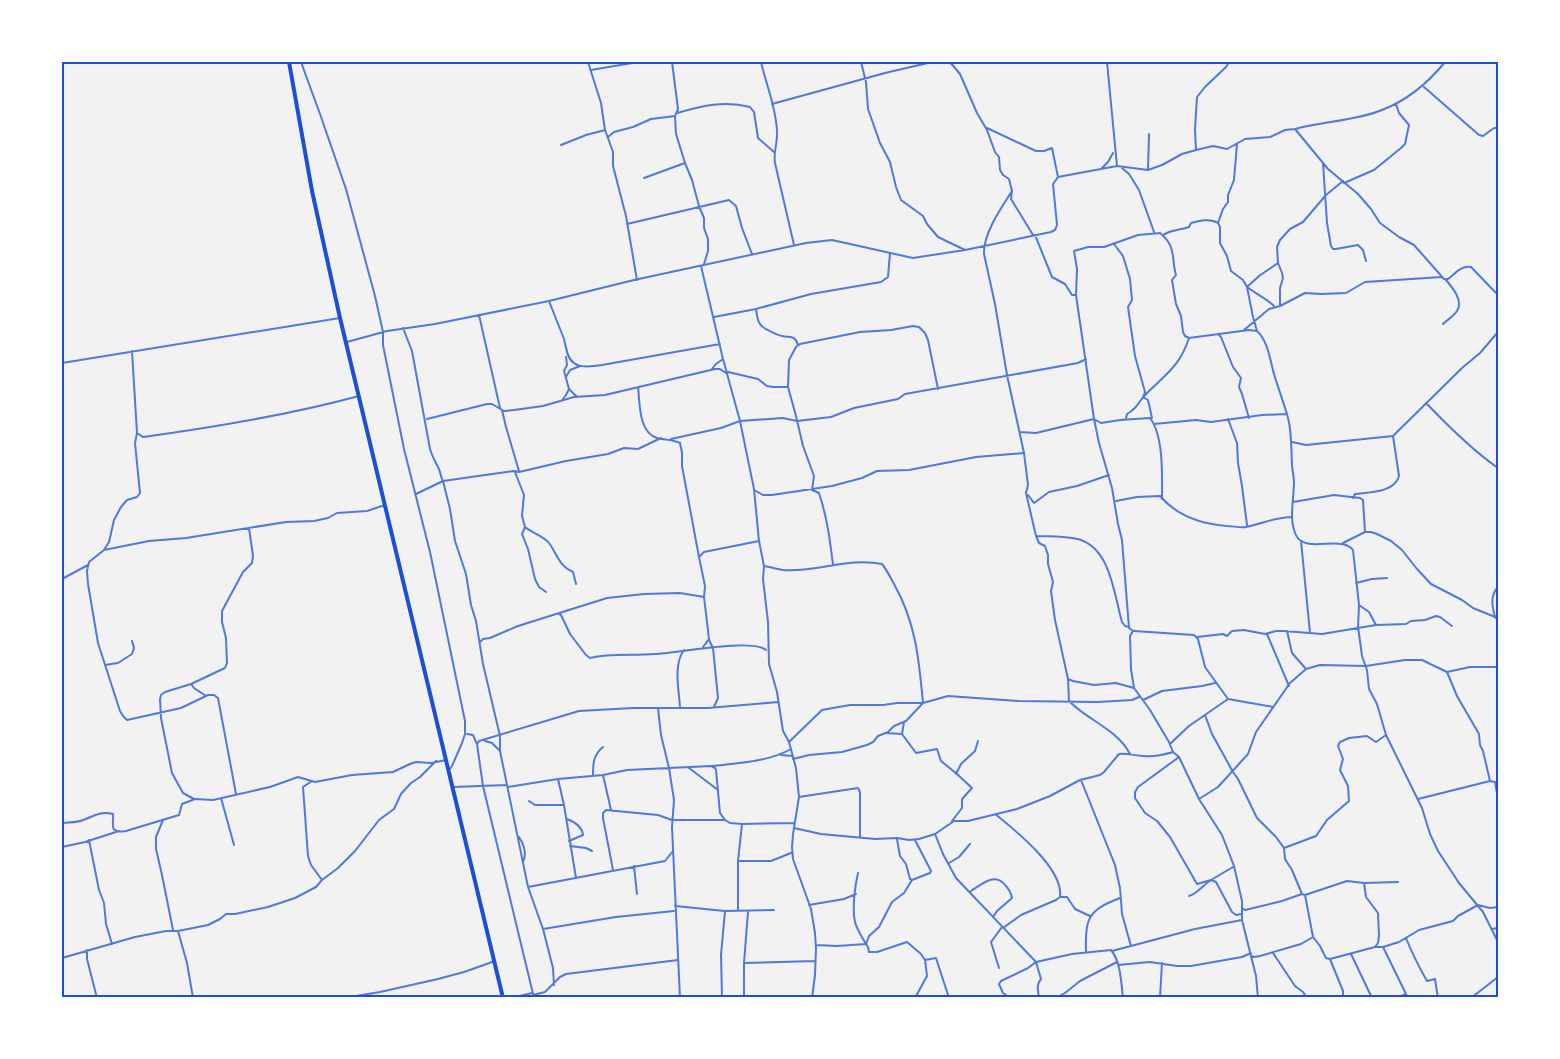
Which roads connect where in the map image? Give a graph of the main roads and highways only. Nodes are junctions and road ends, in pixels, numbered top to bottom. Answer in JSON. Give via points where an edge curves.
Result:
{"nodes":[{"id":1,"x":289,"y":62,"type":"edge"},
{"id":2,"x":503,"y":998,"type":"edge"}],
"edges":[{"from":1,"to":2,"type":"highway","via":[[340,318]]}]}
